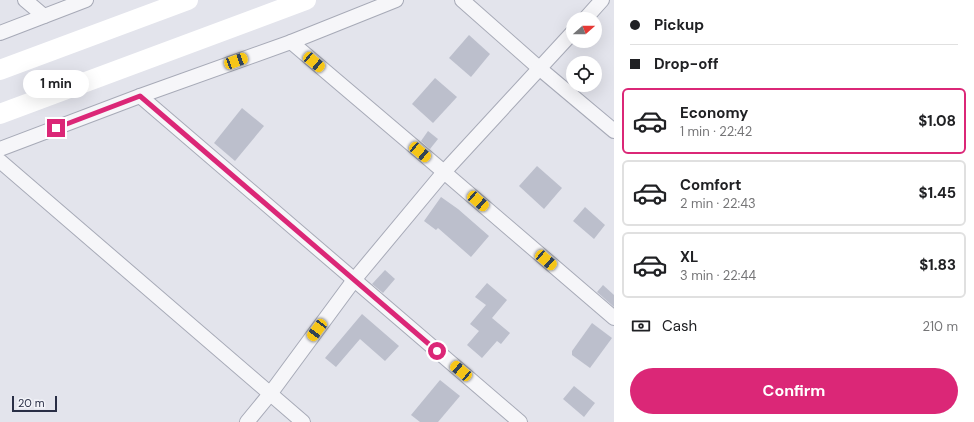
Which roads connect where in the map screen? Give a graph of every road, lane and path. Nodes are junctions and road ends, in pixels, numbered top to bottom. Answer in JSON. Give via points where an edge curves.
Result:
{"nodes":[{"id":1,"x":25,"y":0,"type":"edge"},
{"id":2,"x":86,"y":0,"type":"edge"},
{"id":3,"x":188,"y":0,"type":"edge"},
{"id":4,"x":306,"y":0,"type":"edge"},
{"id":5,"x":396,"y":0,"type":"edge"},
{"id":6,"x":462,"y":0,"type":"edge"},
{"id":7,"x":602,"y":0,"type":"edge"},
{"id":8,"x":591,"y":12,"type":"edge"},
{"id":9,"x":44,"y":16,"type":"junction"},
{"id":10,"x":0,"y":33,"type":"edge"},
{"id":11,"x":566,"y":39,"type":"edge"},
{"id":12,"x":291,"y":42,"type":"junction"},
{"id":13,"x":539,"y":68,"type":"junction"},
{"id":14,"x":0,"y":70,"type":"edge"},
{"id":15,"x":140,"y":96,"type":"junction"},
{"id":16,"x":0,"y":114,"type":"edge"},
{"id":17,"x":614,"y":131,"type":"edge"},
{"id":18,"x":0,"y":148,"type":"edge"},
{"id":19,"x":0,"y":161,"type":"edge"},
{"id":20,"x":444,"y":172,"type":"junction"},
{"id":21,"x":354,"y":280,"type":"junction"},
{"id":22,"x":614,"y":318,"type":"edge"},
{"id":23,"x":270,"y":394,"type":"junction"},
{"id":24,"x":247,"y":422,"type":"edge"},
{"id":25,"x":303,"y":422,"type":"edge"},
{"id":26,"x":520,"y":422,"type":"edge"}],
"edges":[{"from":1,"to":9,"type":"street"},
{"from":2,"to":9,"type":"street"},
{"from":3,"to":14,"type":"street"},
{"from":4,"to":16,"type":"street"},
{"from":5,"to":12,"type":"street"},
{"from":6,"to":13,"type":"street"},
{"from":7,"to":8,"type":"street"},
{"from":9,"to":10,"type":"street"},
{"from":11,"to":13,"type":"street"},
{"from":12,"to":15,"type":"street"},
{"from":12,"to":20,"type":"street"},
{"from":13,"to":17,"type":"street"},
{"from":13,"to":20,"type":"street"},
{"from":15,"to":18,"type":"street"},
{"from":15,"to":21,"type":"street"},
{"from":19,"to":23,"type":"street"},
{"from":20,"to":21,"type":"street"},
{"from":20,"to":22,"type":"street"},
{"from":21,"to":23,"type":"street"},
{"from":21,"to":26,"type":"street"},
{"from":23,"to":24,"type":"street"},
{"from":23,"to":25,"type":"street"}]}
